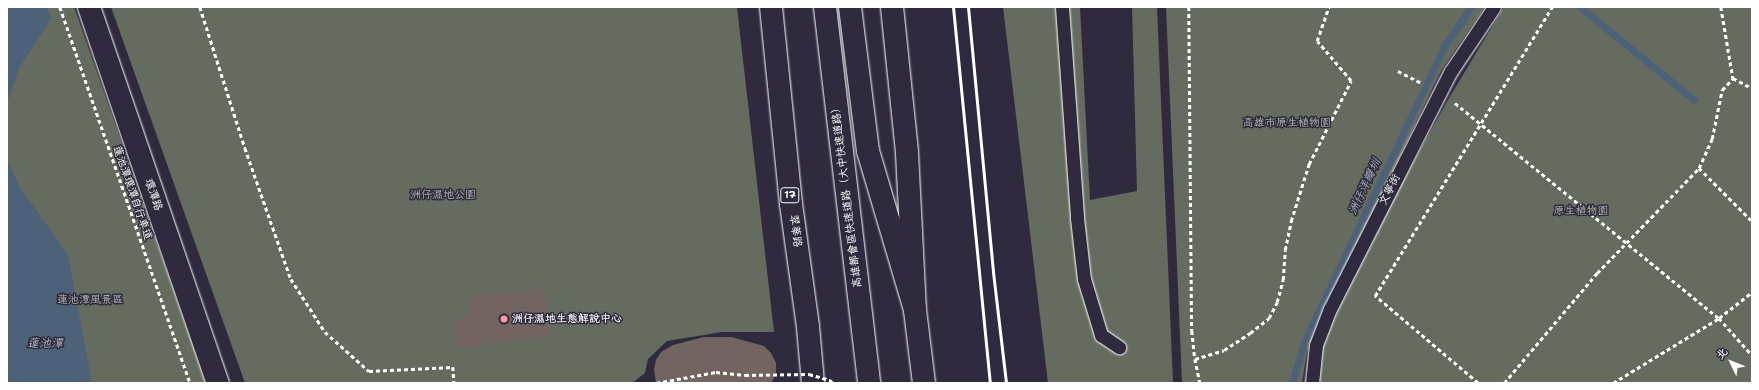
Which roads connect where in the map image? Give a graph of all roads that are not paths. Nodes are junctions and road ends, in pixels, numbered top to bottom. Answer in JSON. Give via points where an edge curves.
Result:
{"nodes":[{"id":1,"x":89,"y":7,"type":"edge"},
{"id":2,"x":772,"y":7,"type":"edge"},
{"id":3,"x":825,"y":7,"type":"edge"},
{"id":4,"x":850,"y":7,"type":"edge"},
{"id":5,"x":892,"y":7,"type":"edge"},
{"id":6,"x":1062,"y":7,"type":"edge"},
{"id":7,"x":1494,"y":7,"type":"edge"},
{"id":8,"x":915,"y":310,"type":"junction"},
{"id":9,"x":1119,"y":347,"type":"dead end"},
{"id":10,"x":868,"y":376,"type":"edge"},
{"id":11,"x":218,"y":383,"type":"edge"},
{"id":12,"x":813,"y":383,"type":"edge"},
{"id":13,"x":924,"y":383,"type":"edge"},
{"id":14,"x":1312,"y":383,"type":"edge"}],
"edges":[{"from":1,"to":11,"type":"main road","name":"環潭路"},
{"from":2,"to":12,"type":"main road","name":"翠華路","number":"17","via":[[791,204]]},
{"from":3,"to":10,"type":"main road","name":"高雄都會區快速道路（大中快速道路）"},
{"from":4,"to":8,"type":"main road","via":[[868,151]]},
{"from":5,"to":8,"type":"main road","via":[[907,153]]},
{"from":6,"to":9,"type":"lane","via":[[1077,218],[1084,279],[1101,335]]},
{"from":7,"to":14,"type":"lane","name":"文寧街","via":[[1451,71],[1330,309],[1316,345]]},
{"from":8,"to":13,"type":"main road"}]}
